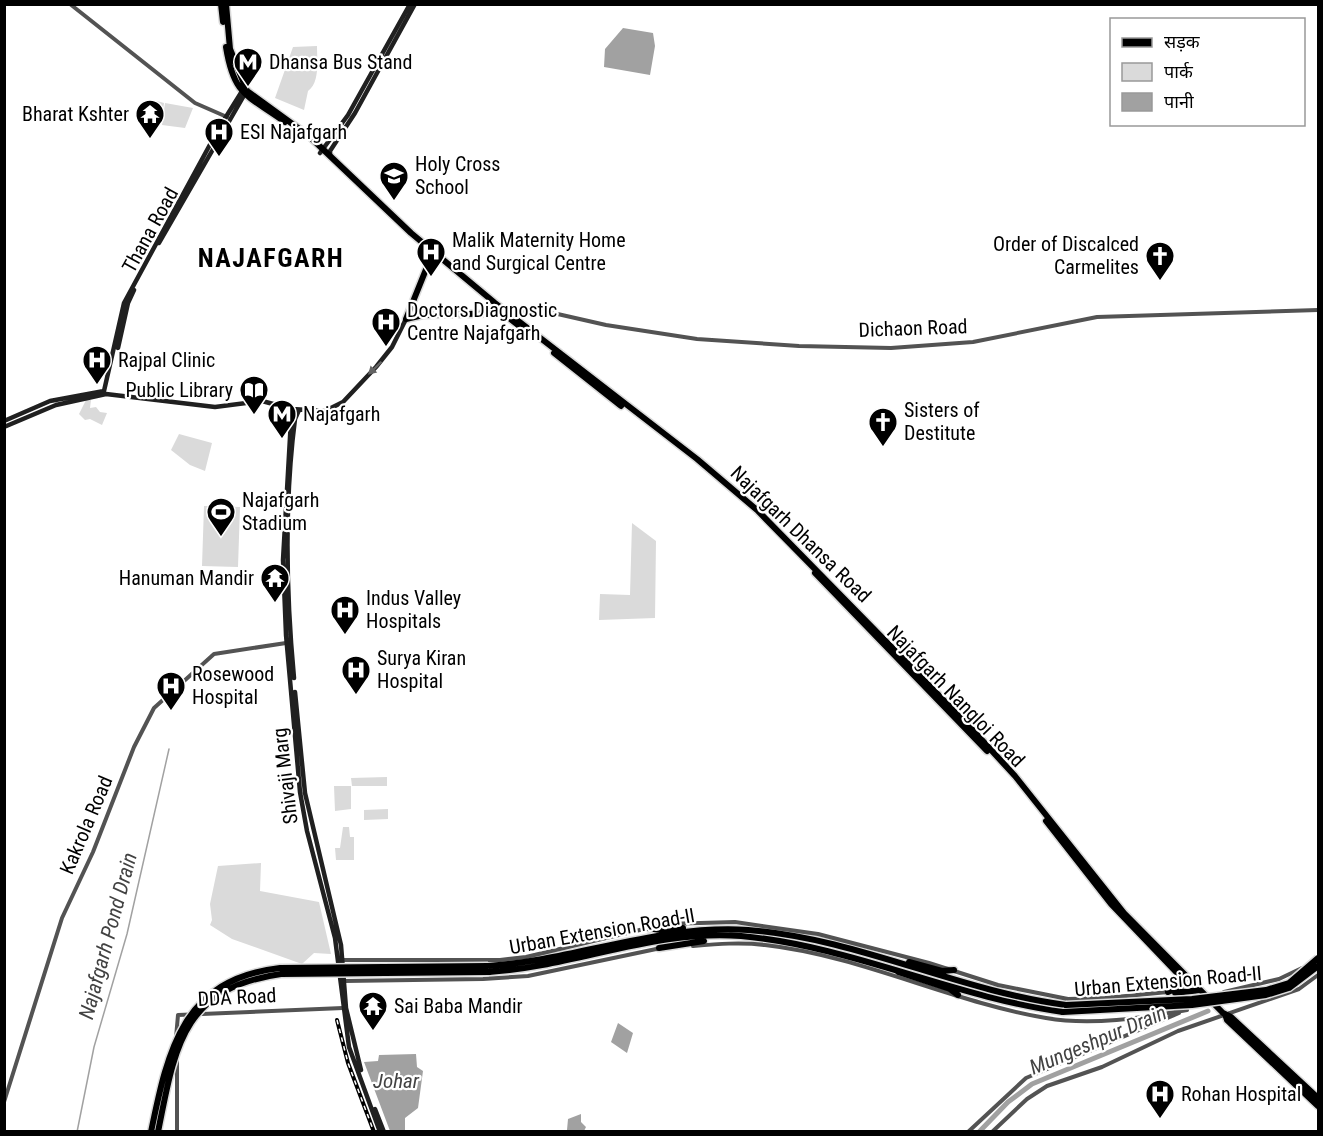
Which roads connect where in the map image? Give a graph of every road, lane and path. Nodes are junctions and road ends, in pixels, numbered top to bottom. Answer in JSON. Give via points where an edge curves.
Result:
{"nodes":[{"id":1,"x":70,"y":4,"type":"edge"},
{"id":2,"x":223,"y":4,"type":"edge"},
{"id":3,"x":410,"y":4,"type":"edge"},
{"id":4,"x":415,"y":4,"type":"edge"},
{"id":5,"x":244,"y":91,"type":"junction"},
{"id":6,"x":228,"y":117,"type":"junction"},
{"id":7,"x":323,"y":153,"type":"junction"},
{"id":8,"x":336,"y":166,"type":"junction"},
{"id":9,"x":432,"y":253,"type":"junction"},
{"id":10,"x":1318,"y":310,"type":"edge"},
{"id":11,"x":506,"y":314,"type":"junction"},
{"id":12,"x":406,"y":319,"type":"junction"},
{"id":13,"x":105,"y":393,"type":"junction"},
{"id":14,"x":286,"y":408,"type":"junction"},
{"id":15,"x":299,"y":411,"type":"junction"},
{"id":16,"x":4,"y":421,"type":"edge"},
{"id":17,"x":4,"y":427,"type":"edge"},
{"id":18,"x":286,"y":523,"type":"junction"},
{"id":19,"x":827,"y":583,"type":"junction"},
{"id":20,"x":286,"y":644,"type":"junction"},
{"id":21,"x":648,"y":928,"type":"junction"},
{"id":22,"x":715,"y":933,"type":"junction"},
{"id":23,"x":1146,"y":939,"type":"junction"},
{"id":24,"x":659,"y":948,"type":"junction"},
{"id":25,"x":1318,"y":956,"type":"edge"},
{"id":26,"x":343,"y":960,"type":"junction"},
{"id":27,"x":889,"y":964,"type":"junction"},
{"id":28,"x":1318,"y":966,"type":"edge"},
{"id":29,"x":489,"y":969,"type":"junction"},
{"id":30,"x":954,"y":970,"type":"junction"},
{"id":31,"x":1318,"y":975,"type":"edge"},
{"id":32,"x":344,"y":981,"type":"junction"},
{"id":33,"x":1201,"y":990,"type":"junction"},
{"id":34,"x":1168,"y":992,"type":"junction"},
{"id":35,"x":1160,"y":993,"type":"junction"},
{"id":36,"x":958,"y":995,"type":"junction"},
{"id":37,"x":1207,"y":997,"type":"junction"},
{"id":38,"x":1105,"y":998,"type":"junction"},
{"id":39,"x":342,"y":1007,"type":"junction"},
{"id":40,"x":1064,"y":1009,"type":"junction"},
{"id":41,"x":1187,"y":1010,"type":"junction"},
{"id":42,"x":1163,"y":1014,"type":"junction"},
{"id":43,"x":1225,"y":1014,"type":"junction"},
{"id":44,"x":1104,"y":1020,"type":"junction"},
{"id":45,"x":1318,"y":1098,"type":"edge"},
{"id":46,"x":4,"y":1102,"type":"edge"},
{"id":47,"x":1318,"y":1106,"type":"edge"},
{"id":48,"x":151,"y":1131,"type":"edge"},
{"id":49,"x":158,"y":1131,"type":"edge"},
{"id":50,"x":177,"y":1131,"type":"edge"},
{"id":51,"x":382,"y":1131,"type":"edge"},
{"id":52,"x":968,"y":1131,"type":"edge"},
{"id":53,"x":992,"y":1131,"type":"edge"}],
"edges":[{"from":1,"to":6,"type":"street","via":[[195,103]]},
{"from":2,"to":5,"type":"main road","via":[[228,58]]},
{"from":3,"to":7,"type":"main road"},
{"from":4,"to":8,"type":"main road","via":[[330,151]]},
{"from":5,"to":6,"type":"main road","name":"Thana Road"},
{"from":5,"to":7,"type":"main road","via":[[275,110]]},
{"from":6,"to":13,"type":"main road","name":"Thana Road","via":[[128,303]]},
{"from":7,"to":8,"type":"main road"},
{"from":8,"to":9,"type":"main road"},
{"from":9,"to":11,"type":"main road"},
{"from":9,"to":12,"type":"main road"},
{"from":10,"to":11,"type":"street","name":"Dichaon Road","via":[[1118,315],[973,342],[891,348],[697,339],[540,310]]},
{"from":11,"to":12,"type":"main road","name":"Dichaon Road","via":[[423,315]]},
{"from":11,"to":19,"type":"main road","name":"Najafgarh Nangloi Road","via":[[736,497]]},
{"from":11,"to":19,"type":"main road","name":"Najafgarh Dhansa Road","via":[[739,494]]},
{"from":12,"to":15,"type":"main road","one_way":true,"via":[[386,356],[343,402],[325,411]]},
{"from":13,"to":14,"type":"main road","via":[[214,407],[262,401]]},
{"from":13,"to":16,"type":"main road","via":[[50,401]]},
{"from":13,"to":17,"type":"main road","via":[[56,405]]},
{"from":14,"to":15,"type":"main road"},
{"from":14,"to":18,"type":"main road","name":"Shivaji Marg","via":[[291,420]]},
{"from":15,"to":18,"type":"main road","name":"Shivaji Marg","via":[[293,436]]},
{"from":18,"to":20,"type":"main road","name":"Shivaji Marg"},
{"from":18,"to":26,"type":"main road","name":"Shivaji Marg","via":[[291,644],[305,793]]},
{"from":19,"to":23,"type":"main road","name":"Najafgarh Nangloi Road","via":[[964,723],[1106,898]]},
{"from":20,"to":39,"type":"main road","name":"Shivaji Marg","via":[[300,792],[335,938]]},
{"from":20,"to":46,"type":"street","name":"Kakrola Road","via":[[214,654],[153,709],[62,918]]},
{"from":21,"to":22,"type":"main road","via":[[703,926]]},
{"from":21,"to":26,"type":"street","via":[[500,960]]},
{"from":21,"to":30,"type":"street","via":[[696,921],[787,928]]},
{"from":22,"to":24,"type":"main road","via":[[710,940]]},
{"from":22,"to":27,"type":"main road","name":"Urban Extension Road-II","via":[[782,934]]},
{"from":22,"to":29,"type":"main road","name":"Urban Extension Road-II","via":[[530,969]]},
{"from":23,"to":33,"type":"main road"},
{"from":23,"to":34,"type":"main road","name":"Najafgarh Nangloi Road","via":[[1182,980],[1180,988]]},
{"from":24,"to":32,"type":"street","via":[[528,976]]},
{"from":24,"to":36,"type":"street","via":[[767,945],[827,957]]},
{"from":25,"to":37,"type":"street","via":[[1294,974]]},
{"from":25,"to":40,"type":"main road","name":"Urban Extension Road-II","bridge":true,"via":[[1289,983],[1266,990]]},
{"from":26,"to":32,"type":"main road","name":"Shivaji Marg"},
{"from":27,"to":30,"type":"main road","via":[[903,960],[942,971]]},
{"from":27,"to":36,"type":"main road","via":[[906,977],[950,989]]},
{"from":27,"to":40,"type":"main road","name":"Urban Extension Road-II","via":[[1021,1005]]},
{"from":28,"to":40,"type":"main road","name":"Urban Extension Road-II","bridge":true,"via":[[1289,988],[1266,995],[1192,1005]]},
{"from":29,"to":48,"type":"main road","name":"Urban Extension Road-II","bridge":true,"via":[[280,968],[227,982],[186,1018],[170,1052]]},
{"from":29,"to":49,"type":"main road","name":"Urban Extension Road-II","bridge":true,"via":[[281,974],[231,987],[207,1004],[188,1025],[175,1053]]},
{"from":30,"to":38,"type":"street","via":[[1050,996]]},
{"from":31,"to":43,"type":"street","via":[[1291,993]]},
{"from":32,"to":51,"type":"main road","name":"Shivaji Marg","via":[[354,1048]]},
{"from":33,"to":34,"type":"main road"},
{"from":33,"to":37,"type":"main road"},
{"from":34,"to":35,"type":"street"},
{"from":35,"to":38,"type":"street"},
{"from":35,"to":42,"type":"street"},
{"from":36,"to":44,"type":"street","via":[[1048,1018]]},
{"from":37,"to":41,"type":"street"},
{"from":37,"to":43,"type":"main road"},
{"from":38,"to":44,"type":"street"},
{"from":39,"to":50,"type":"street","name":"DDA Road","via":[[178,1015]]},
{"from":39,"to":51,"type":"main road","name":"Shivaji Marg","via":[[350,1047]]},
{"from":41,"to":42,"type":"street"},
{"from":41,"to":52,"type":"street","via":[[1026,1078]]},
{"from":42,"to":44,"type":"street"},
{"from":43,"to":45,"type":"main road"},
{"from":43,"to":47,"type":"main road"},
{"from":43,"to":53,"type":"street","via":[[1047,1086]]}]}
